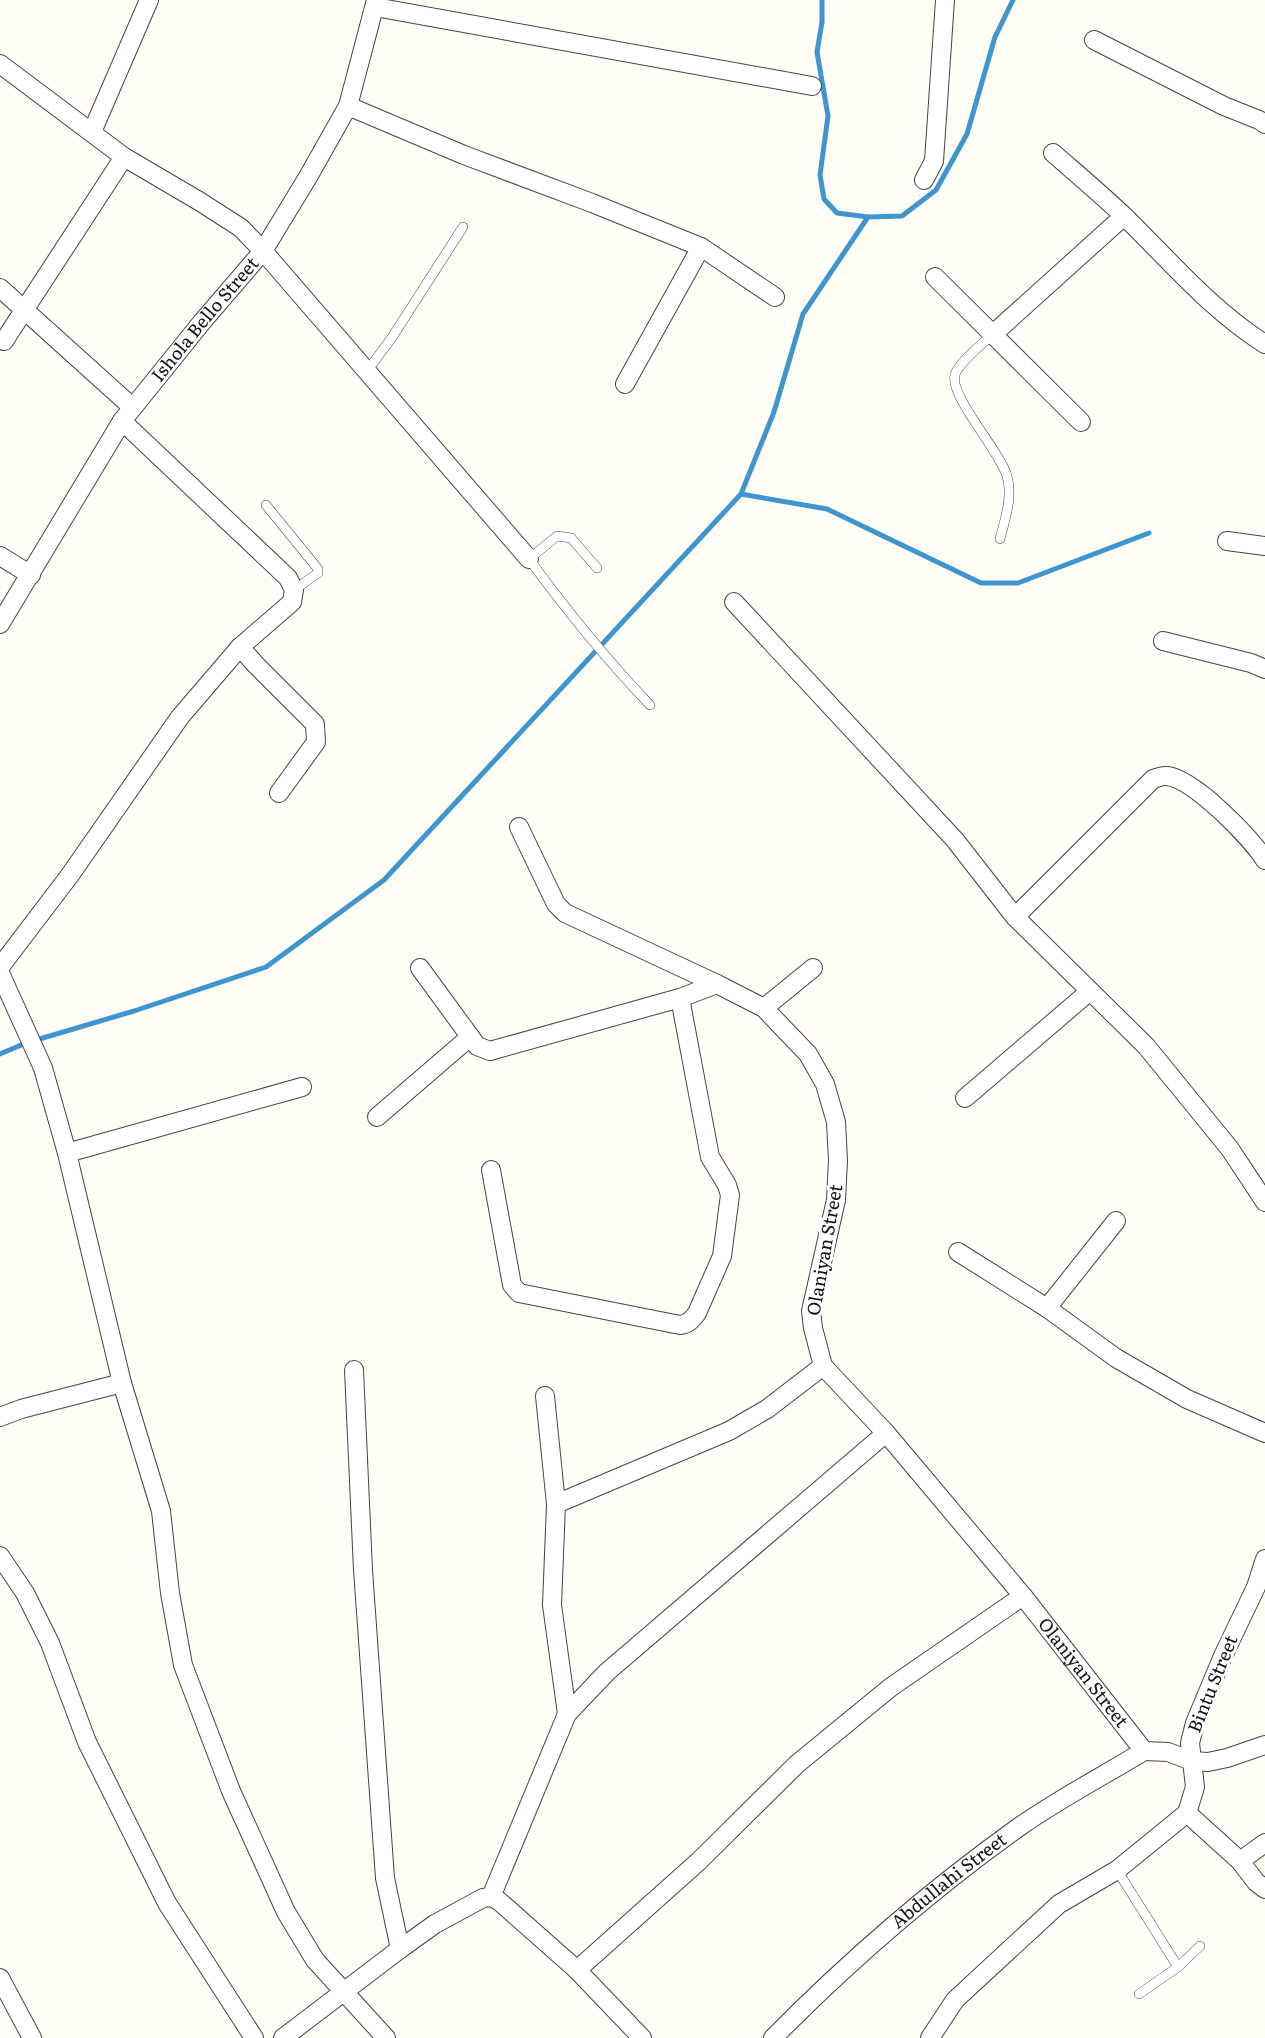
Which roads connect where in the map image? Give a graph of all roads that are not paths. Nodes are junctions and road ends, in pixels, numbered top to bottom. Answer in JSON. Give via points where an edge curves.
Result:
{"nodes":[{"id":1,"x":149,"y":0,"type":"edge"},
{"id":2,"x":945,"y":0,"type":"edge"},
{"id":3,"x":376,"y":3,"type":"edge"},
{"id":4,"x":1094,"y":40,"type":"dead end"},
{"id":5,"x":0,"y":64,"type":"edge"},
{"id":6,"x":812,"y":86,"type":"dead end"},
{"id":7,"x":348,"y":106,"type":"junction"},
{"id":8,"x":1265,"y":124,"type":"edge"},
{"id":9,"x":92,"y":132,"type":"junction"},
{"id":10,"x":1053,"y":153,"type":"dead end"},
{"id":11,"x":124,"y":157,"type":"junction"},
{"id":12,"x":924,"y":180,"type":"dead end"},
{"id":13,"x":1124,"y":216,"type":"junction"},
{"id":14,"x":463,"y":227,"type":"dead end"},
{"id":15,"x":701,"y":248,"type":"junction"},
{"id":16,"x":263,"y":251,"type":"junction"},
{"id":17,"x":935,"y":277,"type":"dead end"},
{"id":18,"x":0,"y":288,"type":"edge"},
{"id":19,"x":775,"y":297,"type":"dead end"},
{"id":20,"x":25,"y":311,"type":"junction"},
{"id":21,"x":992,"y":336,"type":"junction"},
{"id":22,"x":4,"y":341,"type":"dead end"},
{"id":23,"x":1265,"y":344,"type":"edge"},
{"id":24,"x":367,"y":371,"type":"junction"},
{"id":25,"x":625,"y":384,"type":"dead end"},
{"id":26,"x":127,"y":414,"type":"junction"},
{"id":27,"x":1081,"y":422,"type":"dead end"},
{"id":28,"x":266,"y":505,"type":"dead end"},
{"id":29,"x":1000,"y":540,"type":"dead end"},
{"id":30,"x":1227,"y":541,"type":"dead end"},
{"id":31,"x":1265,"y":546,"type":"edge"},
{"id":32,"x":0,"y":556,"type":"edge"},
{"id":33,"x":529,"y":559,"type":"junction"},
{"id":34,"x":597,"y":568,"type":"dead end"},
{"id":35,"x":31,"y":575,"type":"junction"},
{"id":36,"x":294,"y":590,"type":"junction"},
{"id":37,"x":734,"y":602,"type":"dead end"},
{"id":38,"x":0,"y":624,"type":"edge"},
{"id":39,"x":1163,"y":641,"type":"dead end"},
{"id":40,"x":240,"y":647,"type":"junction"},
{"id":41,"x":1265,"y":669,"type":"edge"},
{"id":42,"x":650,"y":705,"type":"dead end"},
{"id":43,"x":279,"y":793,"type":"dead end"},
{"id":44,"x":519,"y":827,"type":"dead end"},
{"id":45,"x":1265,"y":860,"type":"edge"},
{"id":46,"x":1014,"y":916,"type":"junction"},
{"id":47,"x":0,"y":967,"type":"edge"},
{"id":48,"x":420,"y":968,"type":"dead end"},
{"id":49,"x":813,"y":968,"type":"dead end"},
{"id":50,"x":0,"y":973,"type":"edge"},
{"id":51,"x":717,"y":984,"type":"junction"},
{"id":52,"x":1090,"y":990,"type":"junction"},
{"id":53,"x":680,"y":998,"type":"junction"},
{"id":54,"x":764,"y":1008,"type":"junction"},
{"id":55,"x":470,"y":1037,"type":"junction"},
{"id":56,"x":302,"y":1087,"type":"dead end"},
{"id":57,"x":965,"y":1098,"type":"dead end"},
{"id":58,"x":376,"y":1117,"type":"dead end"},
{"id":59,"x":67,"y":1153,"type":"junction"},
{"id":60,"x":491,"y":1170,"type":"dead end"},
{"id":61,"x":1265,"y":1202,"type":"edge"},
{"id":62,"x":1116,"y":1221,"type":"dead end"},
{"id":63,"x":957,"y":1251,"type":"dead end"},
{"id":64,"x":1047,"y":1308,"type":"junction"},
{"id":65,"x":823,"y":1366,"type":"junction"},
{"id":66,"x":354,"y":1370,"type":"dead end"},
{"id":67,"x":122,"y":1383,"type":"junction"},
{"id":68,"x":545,"y":1396,"type":"dead end"},
{"id":69,"x":0,"y":1417,"type":"edge"},
{"id":70,"x":886,"y":1433,"type":"junction"},
{"id":71,"x":1265,"y":1433,"type":"edge"},
{"id":72,"x":556,"y":1504,"type":"junction"},
{"id":73,"x":0,"y":1556,"type":"edge"},
{"id":74,"x":1265,"y":1559,"type":"edge"},
{"id":75,"x":1023,"y":1596,"type":"junction"},
{"id":76,"x":567,"y":1714,"type":"junction"},
{"id":77,"x":1265,"y":1745,"type":"edge"},
{"id":78,"x":1144,"y":1751,"type":"junction"},
{"id":79,"x":1192,"y":1761,"type":"junction"},
{"id":80,"x":1187,"y":1813,"type":"junction"},
{"id":81,"x":1265,"y":1843,"type":"edge"},
{"id":82,"x":1240,"y":1861,"type":"junction"},
{"id":83,"x":1117,"y":1870,"type":"junction"},
{"id":84,"x":1265,"y":1889,"type":"edge"},
{"id":85,"x":491,"y":1897,"type":"junction"},
{"id":86,"x":1200,"y":1946,"type":"dead end"},
{"id":87,"x":400,"y":1948,"type":"junction"},
{"id":88,"x":1178,"y":1967,"type":"junction"},
{"id":89,"x":577,"y":1970,"type":"junction"},
{"id":90,"x":0,"y":1978,"type":"edge"},
{"id":91,"x":343,"y":1993,"type":"junction"},
{"id":92,"x":1138,"y":1995,"type":"dead end"},
{"id":93,"x":32,"y":2038,"type":"edge"},
{"id":94,"x":254,"y":2038,"type":"edge"},
{"id":95,"x":283,"y":2038,"type":"edge"},
{"id":96,"x":386,"y":2038,"type":"edge"},
{"id":97,"x":642,"y":2038,"type":"edge"},
{"id":98,"x":774,"y":2038,"type":"edge"},
{"id":99,"x":930,"y":2038,"type":"edge"}],
"edges":[{"from":1,"to":9,"type":"street"},
{"from":2,"to":12,"type":"street","via":[[934,161]]},
{"from":3,"to":6,"type":"street"},
{"from":3,"to":7,"type":"street","name":"Ishola Bello Street"},
{"from":4,"to":8,"type":"street"},
{"from":5,"to":9,"type":"street"},
{"from":7,"to":15,"type":"street"},
{"from":7,"to":16,"type":"street","name":"Ishola Bello Street"},
{"from":9,"to":11,"type":"street"},
{"from":10,"to":13,"type":"street"},
{"from":11,"to":16,"type":"street","via":[[241,228]]},
{"from":11,"to":20,"type":"street"},
{"from":13,"to":21,"type":"street"},
{"from":13,"to":23,"type":"street","via":[[1180,273]]},
{"from":14,"to":24,"type":"lane"},
{"from":15,"to":19,"type":"street"},
{"from":15,"to":25,"type":"street"},
{"from":16,"to":24,"type":"street"},
{"from":16,"to":26,"type":"street","name":"Ishola Bello Street"},
{"from":17,"to":21,"type":"street"},
{"from":18,"to":20,"type":"street"},
{"from":20,"to":22,"type":"street"},
{"from":20,"to":26,"type":"street"},
{"from":21,"to":27,"type":"street"},
{"from":21,"to":29,"type":"lane","via":[[962,364],[954,381],[957,393],[1007,475],[1010,492]]},
{"from":24,"to":33,"type":"street"},
{"from":26,"to":35,"type":"street","name":"Ishola Bello Street"},
{"from":26,"to":36,"type":"street","via":[[288,578]]},
{"from":28,"to":36,"type":"lane","via":[[318,569],[315,576]]},
{"from":30,"to":31,"type":"street"},
{"from":32,"to":35,"type":"street"},
{"from":33,"to":34,"type":"lane","via":[[557,536],[571,538]]},
{"from":33,"to":42,"type":"lane","via":[[574,621]]},
{"from":35,"to":38,"type":"street","name":"Ishola Bello Street"},
{"from":36,"to":40,"type":"street","via":[[292,602]]},
{"from":37,"to":46,"type":"street","via":[[955,840]]},
{"from":39,"to":41,"type":"street"},
{"from":40,"to":43,"type":"street","via":[[315,724],[316,742]]},
{"from":40,"to":47,"type":"street","via":[[180,717],[70,875]]},
{"from":44,"to":51,"type":"street","name":"Olaniyan Street","via":[[556,904],[565,913]]},
{"from":45,"to":46,"type":"street","via":[[1233,821],[1185,783],[1166,776],[1153,779]]},
{"from":46,"to":52,"type":"street"},
{"from":48,"to":55,"type":"street"},
{"from":49,"to":54,"type":"street"},
{"from":50,"to":59,"type":"street","via":[[43,1068]]},
{"from":51,"to":53,"type":"street"},
{"from":51,"to":54,"type":"street","name":"Olaniyan Street"},
{"from":52,"to":57,"type":"street"},
{"from":52,"to":61,"type":"street","via":[[1146,1046],[1230,1149]]},
{"from":53,"to":55,"type":"street","via":[[490,1051],[477,1046]]},
{"from":53,"to":60,"type":"street","via":[[710,1157],[730,1196],[722,1256],[693,1319],[680,1324],[519,1293],[512,1285]]},
{"from":54,"to":65,"type":"street","name":"Olaniyan Street","via":[[808,1054],[825,1084],[836,1122],[836,1200],[811,1311]]},
{"from":55,"to":58,"type":"street"},
{"from":56,"to":59,"type":"street"},
{"from":59,"to":67,"type":"street"},
{"from":62,"to":64,"type":"street"},
{"from":63,"to":64,"type":"street"},
{"from":64,"to":71,"type":"street","via":[[1116,1358],[1177,1393]]},
{"from":65,"to":70,"type":"street","name":"Olaniyan Street"},
{"from":65,"to":72,"type":"street","via":[[767,1409],[729,1431]]},
{"from":66,"to":87,"type":"street","via":[[363,1570],[385,1878]]},
{"from":67,"to":69,"type":"street"},
{"from":67,"to":91,"type":"street","via":[[160,1510],[183,1665],[231,1791],[286,1912],[315,1960]]},
{"from":68,"to":72,"type":"street"},
{"from":70,"to":75,"type":"street","name":"Olaniyan Street"},
{"from":70,"to":76,"type":"street","via":[[607,1672]]},
{"from":72,"to":76,"type":"street","via":[[552,1605]]},
{"from":73,"to":94,"type":"street","via":[[26,1593],[87,1742],[167,1903]]},
{"from":74,"to":79,"type":"street","name":"Bintu Street","via":[[1195,1723],[1190,1743]]},
{"from":75,"to":78,"type":"street","name":"Olaniyan Street"},
{"from":75,"to":89,"type":"street","via":[[891,1687],[796,1764],[699,1862]]},
{"from":76,"to":85,"type":"street"},
{"from":77,"to":79,"type":"street","via":[[1227,1758]]},
{"from":78,"to":79,"type":"street","via":[[1168,1752]]},
{"from":78,"to":98,"type":"street","name":"Abdullahi Street","via":[[1021,1826],[913,1907]]},
{"from":79,"to":80,"type":"street","name":"Bintu Street","via":[[1195,1787]]},
{"from":80,"to":82,"type":"street"},
{"from":80,"to":83,"type":"street"},
{"from":81,"to":82,"type":"street"},
{"from":82,"to":84,"type":"street"},
{"from":83,"to":88,"type":"lane"},
{"from":83,"to":99,"type":"street","via":[[1059,1904],[955,2000]]},
{"from":85,"to":87,"type":"street","via":[[435,1924]]},
{"from":85,"to":89,"type":"street"},
{"from":86,"to":88,"type":"lane"},
{"from":87,"to":91,"type":"street"},
{"from":88,"to":92,"type":"lane"},
{"from":89,"to":97,"type":"street"},
{"from":90,"to":93,"type":"street"},
{"from":91,"to":95,"type":"street"},
{"from":91,"to":96,"type":"street"}]}
